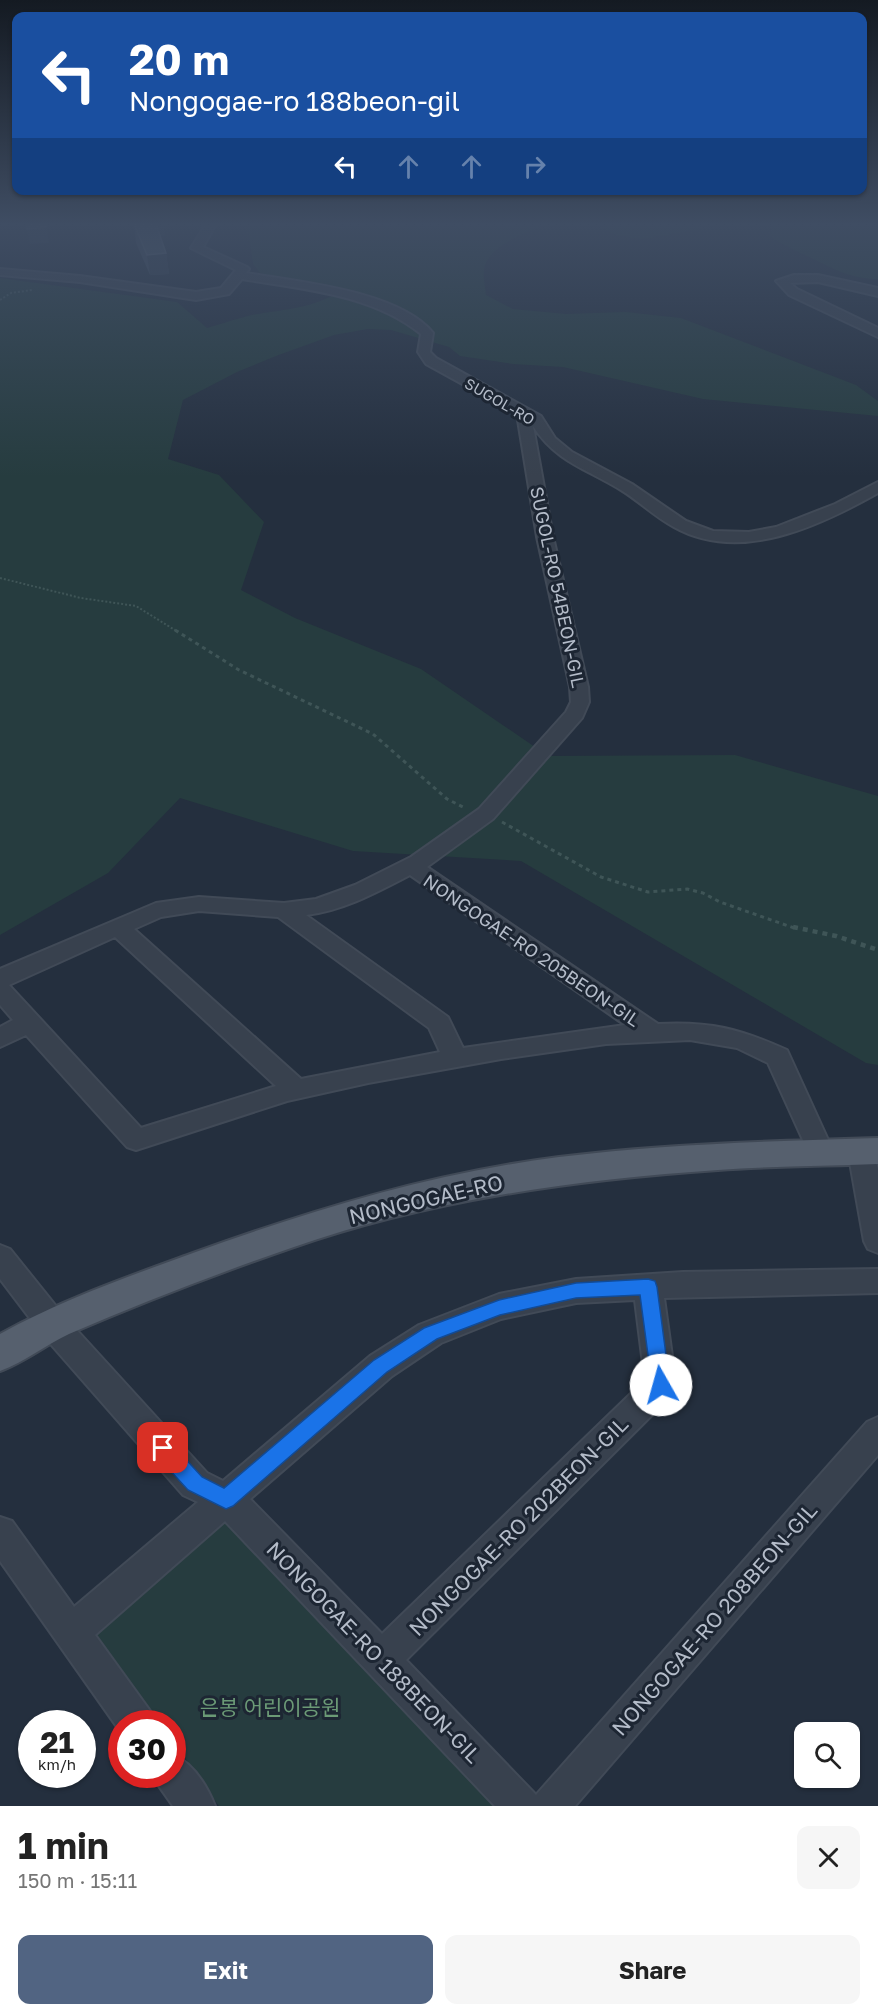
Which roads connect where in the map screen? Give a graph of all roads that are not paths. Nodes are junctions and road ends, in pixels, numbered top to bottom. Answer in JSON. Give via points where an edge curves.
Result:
{"nodes":[{"id":1,"x":389,"y":308,"type":"edge"},
{"id":2,"x":827,"y":308,"type":"edge"},
{"id":3,"x":878,"y":333,"type":"edge"},
{"id":4,"x":524,"y":412,"type":"junction"},
{"id":5,"x":878,"y":487,"type":"edge"},
{"id":6,"x":411,"y":866,"type":"junction"},
{"id":7,"x":284,"y":910,"type":"junction"},
{"id":8,"x":118,"y":927,"type":"junction"},
{"id":9,"x":0,"y":979,"type":"edge"},
{"id":10,"x":0,"y":990,"type":"edge"},
{"id":11,"x":29,"y":1022,"type":"junction"},
{"id":12,"x":654,"y":1033,"type":"junction"},
{"id":13,"x":0,"y":1038,"type":"edge"},
{"id":14,"x":455,"y":1058,"type":"junction"},
{"id":15,"x":297,"y":1090,"type":"junction"},
{"id":16,"x":869,"y":1151,"type":"edge"},
{"id":17,"x":821,"y":1153,"type":"junction"},
{"id":18,"x":878,"y":1241,"type":"edge"},
{"id":19,"x":0,"y":1257,"type":"edge"},
{"id":20,"x":878,"y":1281,"type":"edge"},
{"id":21,"x":648,"y":1287,"type":"junction"},
{"id":22,"x":52,"y":1324,"type":"junction"},
{"id":23,"x":0,"y":1354,"type":"edge"},
{"id":24,"x":878,"y":1432,"type":"edge"},
{"id":25,"x":226,"y":1499,"type":"junction"},
{"id":26,"x":0,"y":1533,"type":"edge"},
{"id":27,"x":71,"y":1632,"type":"junction"},
{"id":28,"x":381,"y":1660,"type":"junction"},
{"id":29,"x":127,"y":1710,"type":"edge"},
{"id":30,"x":183,"y":1788,"type":"edge"},
{"id":31,"x":196,"y":1806,"type":"edge"},
{"id":32,"x":520,"y":1806,"type":"edge"},
{"id":33,"x":550,"y":1806,"type":"edge"}],
"edges":[{"from":1,"to":4,"type":"street","name":"SUGOL-RO","via":[[418,323],[428,333],[424,352],[431,361]]},
{"from":2,"to":3,"type":"street"},
{"from":4,"to":5,"type":"street","name":"SUGOL-RO","via":[[536,419],[550,441],[567,455],[627,487],[680,524],[711,536],[749,537],[780,531],[841,507]]},
{"from":4,"to":6,"type":"street","name":"SUGOL-RO 54BEON-GIL","via":[[545,537],[580,702],[575,714],[486,814]]},
{"from":6,"to":7,"type":"street","name":"SUGOL-RO 54BEON-GIL","via":[[319,906]]},
{"from":6,"to":12,"type":"street","name":"NONGOGAE-RO 205BEON-GIL"},
{"from":7,"to":8,"type":"street","name":"SUGOL-RO 54BEON-GIL","via":[[177,906],[156,910]]},
{"from":7,"to":14,"type":"street","via":[[439,1023]]},
{"from":8,"to":9,"type":"street","name":"SUGOL-RO 54BEON-GIL"},
{"from":8,"to":15,"type":"street"},
{"from":10,"to":11,"type":"street","name":"NONGOGAE-RO 205BEON-GIL"},
{"from":11,"to":13,"type":"street"},
{"from":11,"to":15,"type":"street","name":"NONGOGAE-RO 205BEON-GIL","via":[[136,1140]]},
{"from":12,"to":14,"type":"street","name":"NONGOGAE-RO 205BEON-GIL","via":[[606,1035]]},
{"from":12,"to":17,"type":"street","name":"NONGOGAE-RO 205BEON-GIL","via":[[690,1031],[742,1040],[778,1057]]},
{"from":14,"to":15,"type":"street","name":"NONGOGAE-RO 205BEON-GIL"},
{"from":16,"to":17,"type":"main road","name":"NONGOGAE-RO"},
{"from":16,"to":18,"type":"street"},
{"from":17,"to":22,"type":"main road","name":"NONGOGAE-RO","via":[[719,1156],[558,1171],[413,1198],[288,1234]]},
{"from":19,"to":22,"type":"street","name":"NONGOGAE-RO 188BEON-GIL"},
{"from":20,"to":21,"type":"street"},
{"from":21,"to":25,"type":"street","via":[[576,1291],[499,1307],[430,1334],[381,1366]]},
{"from":21,"to":28,"type":"street","name":"NONGOGAE-RO 202BEON-GIL","via":[[661,1385]]},
{"from":22,"to":23,"type":"main road","name":"NONGOGAE-RO"},
{"from":22,"to":25,"type":"street","name":"NONGOGAE-RO 188BEON-GIL","via":[[195,1484]]},
{"from":24,"to":33,"type":"street","name":"NONGOGAE-RO 208BEON-GIL"},
{"from":25,"to":27,"type":"street"},
{"from":25,"to":28,"type":"street","name":"NONGOGAE-RO 188BEON-GIL"},
{"from":26,"to":27,"type":"street"},
{"from":27,"to":29,"type":"street"},
{"from":28,"to":32,"type":"street","name":"NONGOGAE-RO 188BEON-GIL"},
{"from":30,"to":31,"type":"street"}]}
